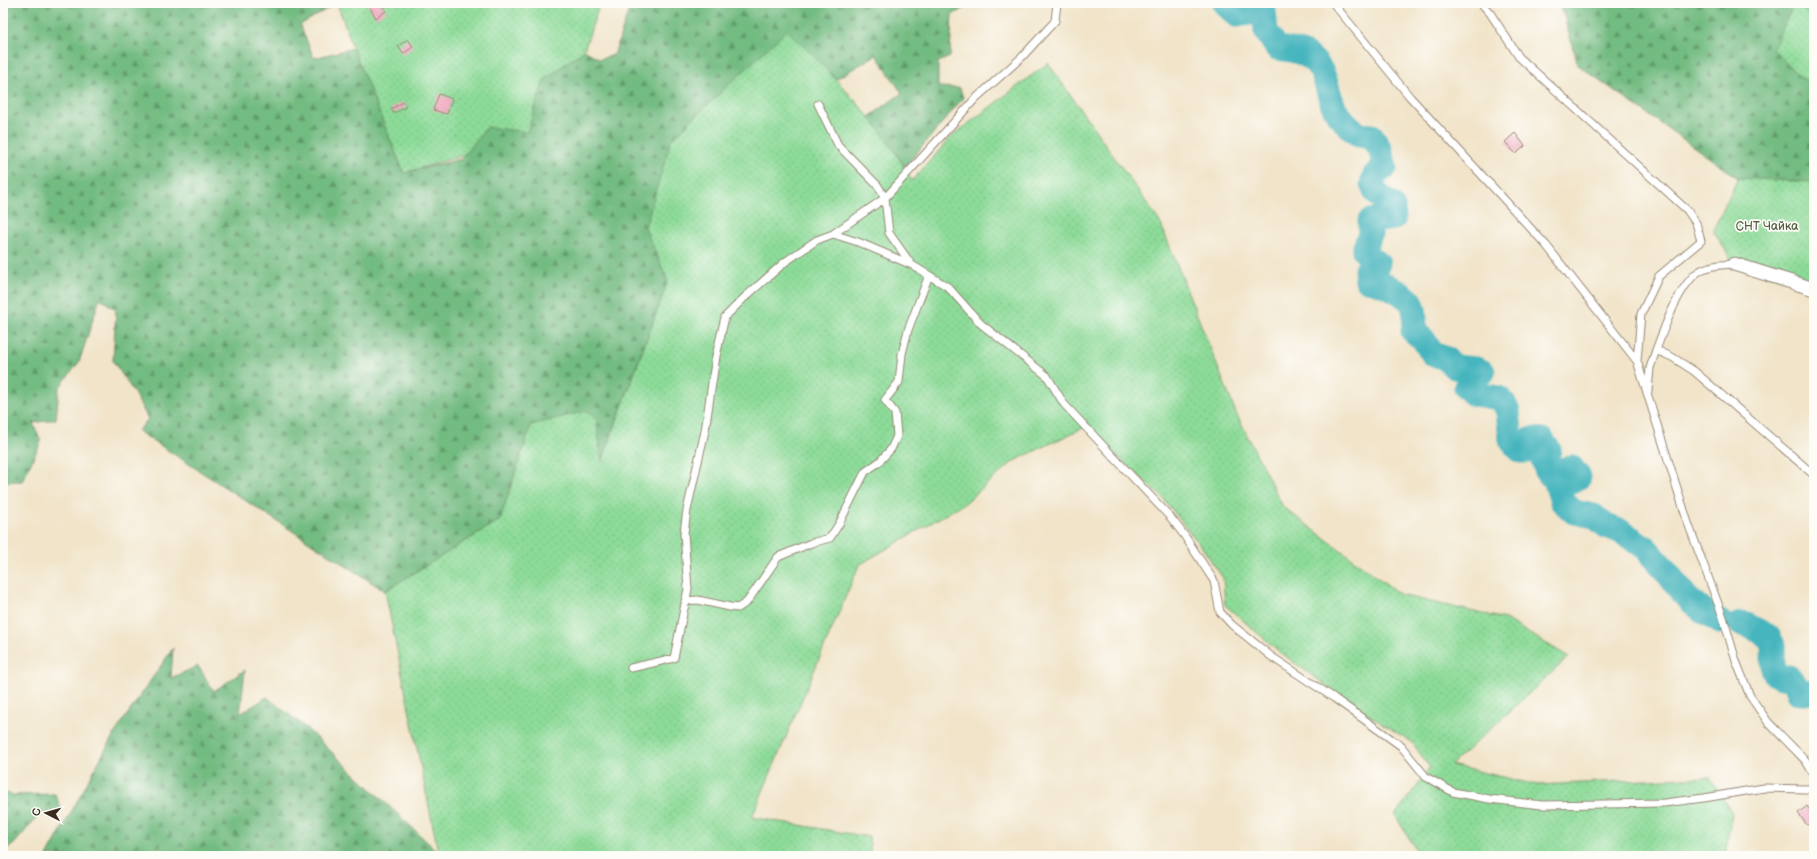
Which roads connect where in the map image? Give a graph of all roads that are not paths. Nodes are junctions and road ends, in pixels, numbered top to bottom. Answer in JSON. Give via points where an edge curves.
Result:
{"nodes":[{"id":1,"x":1057,"y":3,"type":"edge"},
{"id":2,"x":1333,"y":3,"type":"edge"},
{"id":3,"x":1481,"y":3,"type":"edge"},
{"id":4,"x":818,"y":104,"type":"dead end"},
{"id":5,"x":885,"y":198,"type":"junction"},
{"id":6,"x":833,"y":234,"type":"junction"},
{"id":7,"x":1734,"y":264,"type":"joint"},
{"id":8,"x":912,"y":265,"type":"junction"},
{"id":9,"x":929,"y":275,"type":"junction"},
{"id":10,"x":1814,"y":289,"type":"edge"},
{"id":11,"x":1656,"y":350,"type":"junction"},
{"id":12,"x":1637,"y":361,"type":"junction"},
{"id":13,"x":1648,"y":394,"type":"junction"},
{"id":14,"x":1814,"y":475,"type":"edge"},
{"id":15,"x":685,"y":601,"type":"junction"},
{"id":16,"x":631,"y":668,"type":"dead end"},
{"id":17,"x":1814,"y":775,"type":"edge"},
{"id":18,"x":1814,"y":788,"type":"edge"}],
"edges":[{"from":1,"to":5,"type":"lane","via":[[1055,20],[1022,57],[975,98]]},
{"from":2,"to":12,"type":"lane","via":[[1410,96],[1546,245]]},
{"from":3,"to":12,"type":"lane","via":[[1520,57],[1687,210],[1696,223],[1701,241],[1659,276],[1641,314]]},
{"from":4,"to":5,"type":"lane","via":[[838,145],[878,186]]},
{"from":5,"to":6,"type":"lane"},
{"from":5,"to":8,"type":"lane","via":[[889,233]]},
{"from":6,"to":8,"type":"lane"},
{"from":6,"to":15,"type":"lane","via":[[817,240],[785,262],[725,318],[716,356],[705,431],[687,510],[684,533],[688,589]]},
{"from":7,"to":10,"type":"street"},
{"from":7,"to":11,"type":"lane","via":[[1714,266],[1698,273],[1676,302]]},
{"from":8,"to":9,"type":"lane"},
{"from":9,"to":15,"type":"lane","via":[[908,330],[899,382],[885,400],[895,413],[897,436],[891,449],[865,472],[830,538],[778,557],[748,602],[738,608],[698,600]]},
{"from":9,"to":18,"type":"lane","via":[[948,287],[981,324],[1047,376],[1064,404],[1171,518],[1214,581],[1220,612],[1232,625],[1272,657],[1401,746],[1426,777],[1453,792],[1542,805],[1664,803],[1764,788]]},
{"from":11,"to":13,"type":"lane","via":[[1650,368]]},
{"from":11,"to":14,"type":"lane","via":[[1694,371]]},
{"from":12,"to":13,"type":"lane"},
{"from":13,"to":17,"type":"lane","via":[[1688,523],[1750,696],[1768,722],[1806,761]]},
{"from":15,"to":16,"type":"lane","via":[[674,658]]}]}
